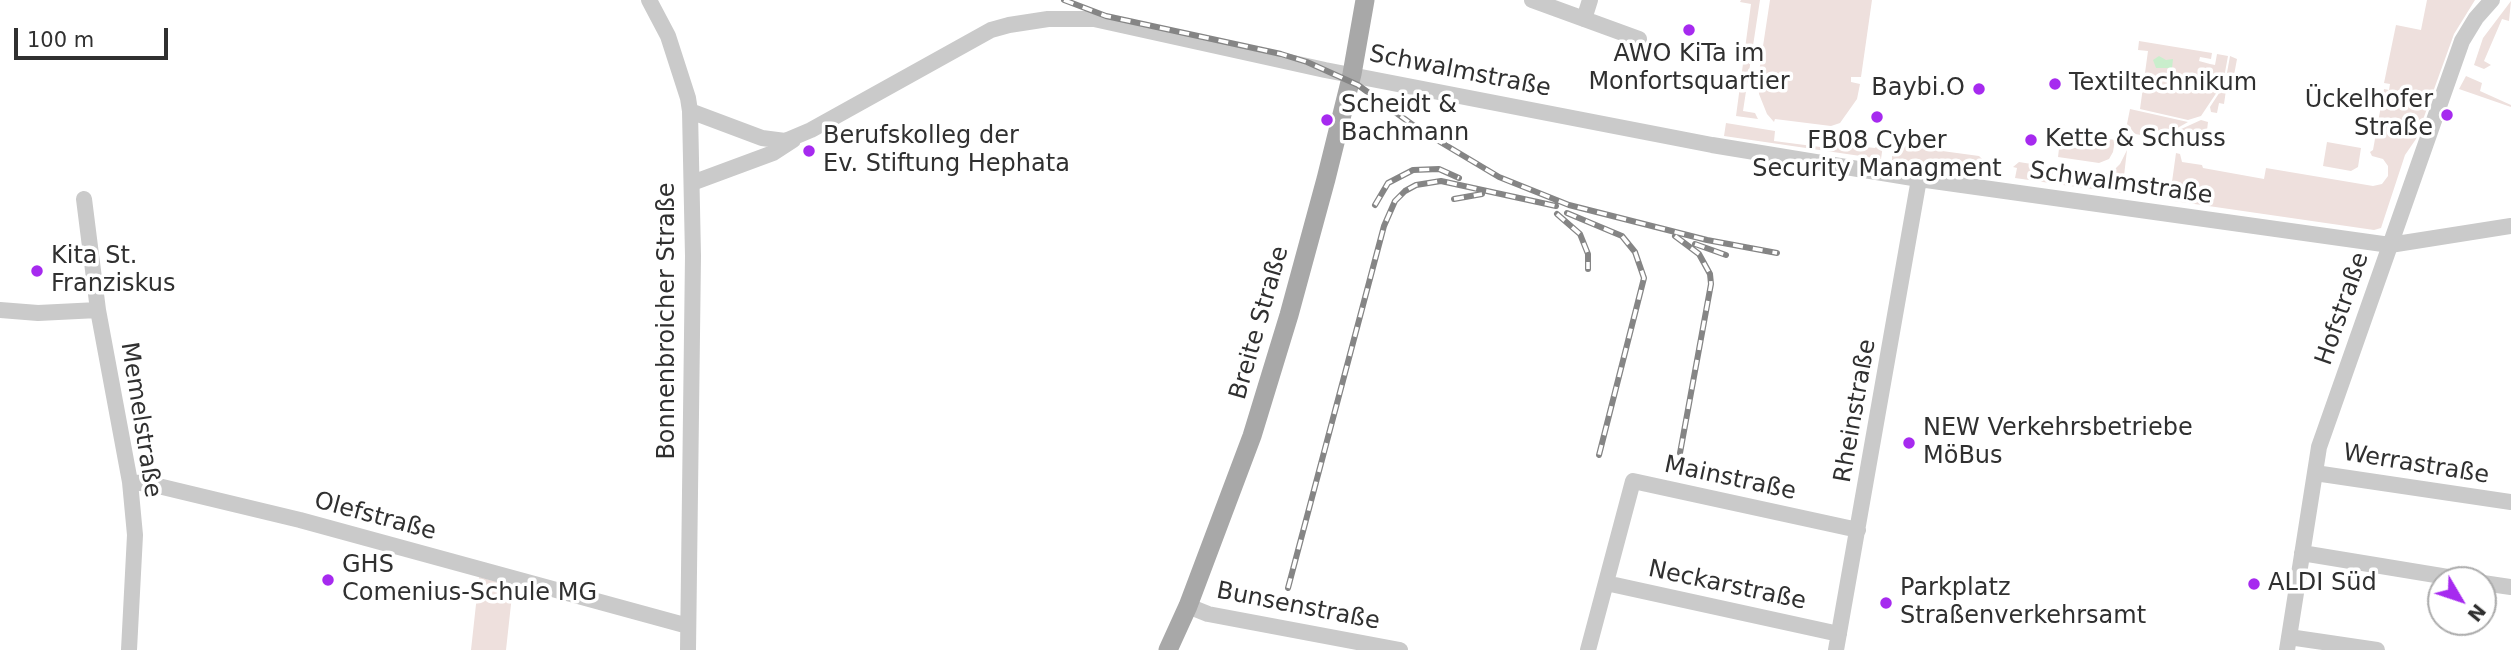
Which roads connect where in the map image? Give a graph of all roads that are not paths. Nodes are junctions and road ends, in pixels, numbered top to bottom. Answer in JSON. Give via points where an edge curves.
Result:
{"nodes":[{"id":1,"x":649,"y":0,"type":"edge"},
{"id":2,"x":1365,"y":0,"type":"edge"},
{"id":3,"x":1532,"y":0,"type":"edge"},
{"id":4,"x":1590,"y":0,"type":"edge"},
{"id":5,"x":2492,"y":0,"type":"edge"},
{"id":6,"x":1584,"y":19,"type":"junction"},
{"id":7,"x":1639,"y":38,"type":"dead end"},
{"id":8,"x":1352,"y":74,"type":"junction"},
{"id":9,"x":690,"y":111,"type":"junction"},
{"id":10,"x":797,"y":137,"type":"junction"},
{"id":11,"x":1919,"y":179,"type":"junction"},
{"id":12,"x":692,"y":183,"type":"junction"},
{"id":13,"x":84,"y":199,"type":"dead end"},
{"id":14,"x":2511,"y":226,"type":"edge"},
{"id":15,"x":2390,"y":245,"type":"junction"},
{"id":16,"x":0,"y":310,"type":"edge"},
{"id":17,"x":98,"y":310,"type":"junction"},
{"id":18,"x":2315,"y":472,"type":"junction"},
{"id":19,"x":130,"y":482,"type":"junction"},
{"id":20,"x":2511,"y":502,"type":"edge"},
{"id":21,"x":1858,"y":530,"type":"junction"},
{"id":22,"x":2302,"y":553,"type":"junction"},
{"id":23,"x":2427,"y":574,"type":"edge"},
{"id":24,"x":1606,"y":583,"type":"junction"},
{"id":25,"x":1188,"y":606,"type":"junction"},
{"id":26,"x":688,"y":626,"type":"junction"},
{"id":27,"x":1837,"y":642,"type":"edge"},
{"id":28,"x":2288,"y":644,"type":"edge"},
{"id":29,"x":129,"y":650,"type":"edge"},
{"id":30,"x":688,"y":650,"type":"edge"},
{"id":31,"x":1168,"y":650,"type":"edge"},
{"id":32,"x":1400,"y":650,"type":"edge"},
{"id":33,"x":1588,"y":650,"type":"edge"},
{"id":34,"x":2377,"y":650,"type":"edge"}],
"edges":[{"from":1,"to":9,"type":"street","name":"Bonnenbroicher Straße","via":[[668,36]]},
{"from":2,"to":8,"type":"main road","name":"Breite Straße"},
{"from":3,"to":6,"type":"street"},
{"from":4,"to":6,"type":"street"},
{"from":5,"to":15,"type":"street","name":"Hofstraße","via":[[2462,41]]},
{"from":6,"to":7,"type":"street"},
{"from":8,"to":10,"type":"street","name":"Schwalmstraße","via":[[1094,19],[1029,21],[991,30]]},
{"from":8,"to":11,"type":"street","name":"Schwalmstraße","via":[[1712,145]]},
{"from":8,"to":25,"type":"main road","name":"Breite Straße","via":[[1296,290],[1252,436]]},
{"from":9,"to":10,"type":"street","name":"Schwalmstraße","via":[[762,138],[785,141]]},
{"from":9,"to":12,"type":"street","name":"Bonnenbroicher Straße"},
{"from":10,"to":12,"type":"street","name":"Schwalmstraße","via":[[773,153]]},
{"from":11,"to":15,"type":"street","name":"Schwalmstraße"},
{"from":11,"to":21,"type":"street","name":"Rheinstraße"},
{"from":12,"to":26,"type":"street","name":"Bonnenbroicher Straße"},
{"from":13,"to":17,"type":"street","name":"Memelstraße"},
{"from":14,"to":15,"type":"street"},
{"from":15,"to":18,"type":"street","name":"Hofstraße","via":[[2319,447]]},
{"from":16,"to":17,"type":"street"},
{"from":17,"to":19,"type":"street","name":"Memelstraße"},
{"from":18,"to":20,"type":"street","name":"Werrastraße"},
{"from":18,"to":22,"type":"street","name":"Hofstraße"},
{"from":19,"to":26,"type":"street","name":"Olefstraße","via":[[300,520]]},
{"from":19,"to":29,"type":"street","name":"Memelstraße","via":[[135,535]]},
{"from":21,"to":24,"type":"street","name":"Mainstraße","via":[[1633,481]]},
{"from":21,"to":27,"type":"street","name":"Rheinstraße"},
{"from":22,"to":23,"type":"street"},
{"from":22,"to":28,"type":"street","name":"Hofstraße"},
{"from":24,"to":27,"type":"street","name":"Neckarstraße"},
{"from":24,"to":33,"type":"street"},
{"from":25,"to":31,"type":"main road","name":"Breite Straße"},
{"from":25,"to":32,"type":"street","name":"Bunsenstraße","via":[[1208,614]]},
{"from":26,"to":30,"type":"street","name":"Bonnenbroicher Straße"},
{"from":28,"to":34,"type":"street"}]}
